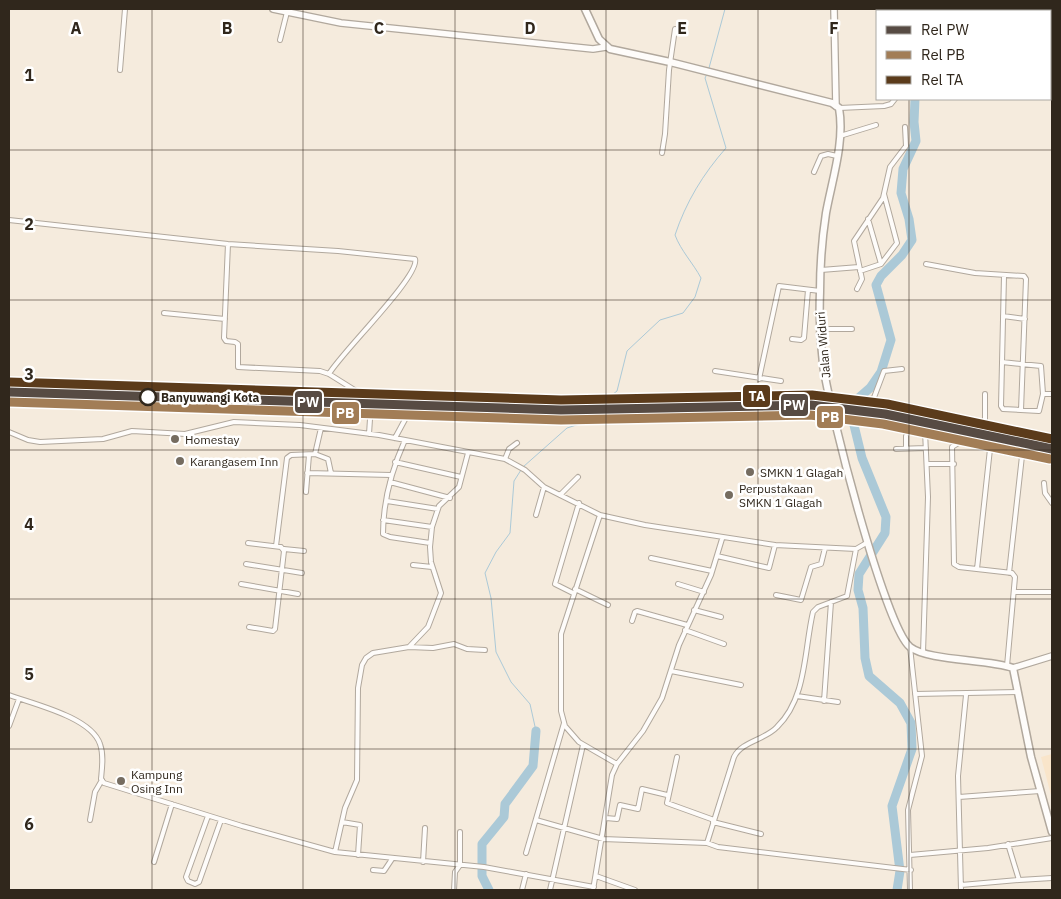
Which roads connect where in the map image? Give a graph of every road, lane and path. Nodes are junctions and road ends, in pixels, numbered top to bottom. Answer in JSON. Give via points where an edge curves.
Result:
{"nodes":[{"id":1,"x":125,"y":9,"type":"edge"},
{"id":2,"x":273,"y":9,"type":"edge"},
{"id":3,"x":585,"y":9,"type":"edge"},
{"id":4,"x":834,"y":9,"type":"edge"},
{"id":5,"x":287,"y":12,"type":"junction"},
{"id":6,"x":675,"y":30,"type":"dead end"},
{"id":7,"x":280,"y":40,"type":"dead end"},
{"id":8,"x":606,"y":47,"type":"junction"},
{"id":9,"x":670,"y":62,"type":"junction"},
{"id":10,"x":120,"y":70,"type":"dead end"},
{"id":11,"x":894,"y":100,"type":"edge"},
{"id":12,"x":837,"y":107,"type":"junction"},
{"id":13,"x":876,"y":125,"type":"dead end"},
{"id":14,"x":905,"y":128,"type":"dead end"},
{"id":15,"x":840,"y":134,"type":"junction"},
{"id":16,"x":662,"y":153,"type":"dead end"},
{"id":17,"x":835,"y":156,"type":"junction"},
{"id":18,"x":814,"y":172,"type":"dead end"},
{"id":19,"x":884,"y":194,"type":"junction"},
{"id":20,"x":868,"y":219,"type":"junction"},
{"id":21,"x":9,"y":220,"type":"edge"},
{"id":22,"x":228,"y":244,"type":"junction"},
{"id":23,"x":881,"y":264,"type":"junction"},
{"id":24,"x":926,"y":264,"type":"dead end"},
{"id":25,"x":859,"y":269,"type":"junction"},
{"id":26,"x":821,"y":270,"type":"junction"},
{"id":27,"x":1004,"y":276,"type":"junction"},
{"id":28,"x":809,"y":290,"type":"junction"},
{"id":29,"x":857,"y":290,"type":"dead end"},
{"id":30,"x":818,"y":291,"type":"junction"},
{"id":31,"x":164,"y":313,"type":"dead end"},
{"id":32,"x":1003,"y":316,"type":"junction"},
{"id":33,"x":1025,"y":318,"type":"junction"},
{"id":34,"x":225,"y":319,"type":"junction"},
{"id":35,"x":821,"y":329,"type":"junction"},
{"id":36,"x":852,"y":329,"type":"dead end"},
{"id":37,"x":792,"y":339,"type":"dead end"},
{"id":38,"x":1002,"y":362,"type":"junction"},
{"id":39,"x":1023,"y":363,"type":"junction"},
{"id":40,"x":902,"y":369,"type":"dead end"},
{"id":41,"x":715,"y":371,"type":"dead end"},
{"id":42,"x":329,"y":374,"type":"junction"},
{"id":43,"x":759,"y":379,"type":"junction"},
{"id":44,"x":781,"y":381,"type":"dead end"},
{"id":45,"x":984,"y":394,"type":"dead end"},
{"id":46,"x":1043,"y":394,"type":"junction"},
{"id":47,"x":1052,"y":394,"type":"edge"},
{"id":48,"x":1021,"y":410,"type":"junction"},
{"id":49,"x":408,"y":414,"type":"dead end"},
{"id":50,"x":321,"y":428,"type":"junction"},
{"id":51,"x":925,"y":431,"type":"dead end"},
{"id":52,"x":982,"y":431,"type":"junction"},
{"id":53,"x":9,"y":432,"type":"edge"},
{"id":54,"x":369,"y":434,"type":"junction"},
{"id":55,"x":906,"y":436,"type":"dead end"},
{"id":56,"x":396,"y":438,"type":"junction"},
{"id":57,"x":405,"y":440,"type":"junction"},
{"id":58,"x":517,"y":443,"type":"dead end"},
{"id":59,"x":977,"y":446,"type":"junction"},
{"id":60,"x":1052,"y":446,"type":"edge"},
{"id":61,"x":906,"y":448,"type":"junction"},
{"id":62,"x":926,"y":448,"type":"junction"},
{"id":63,"x":896,"y":449,"type":"dead end"},
{"id":64,"x":990,"y":449,"type":"junction"},
{"id":65,"x":468,"y":453,"type":"junction"},
{"id":66,"x":315,"y":454,"type":"junction"},
{"id":67,"x":309,"y":455,"type":"junction"},
{"id":68,"x":1022,"y":456,"type":"junction"},
{"id":69,"x":505,"y":459,"type":"junction"},
{"id":70,"x":1052,"y":459,"type":"edge"},
{"id":71,"x":395,"y":462,"type":"junction"},
{"id":72,"x":927,"y":464,"type":"junction"},
{"id":73,"x":954,"y":464,"type":"junction"},
{"id":74,"x":307,"y":473,"type":"junction"},
{"id":75,"x":331,"y":473,"type":"junction"},
{"id":76,"x":391,"y":475,"type":"junction"},
{"id":77,"x":461,"y":477,"type":"junction"},
{"id":78,"x":578,"y":477,"type":"dead end"},
{"id":79,"x":390,"y":482,"type":"junction"},
{"id":80,"x":1044,"y":483,"type":"dead end"},
{"id":81,"x":544,"y":487,"type":"junction"},
{"id":82,"x":306,"y":492,"type":"dead end"},
{"id":83,"x":560,"y":495,"type":"junction"},
{"id":84,"x":450,"y":498,"type":"junction"},
{"id":85,"x":386,"y":501,"type":"junction"},
{"id":86,"x":579,"y":503,"type":"junction"},
{"id":87,"x":1052,"y":503,"type":"edge"},
{"id":88,"x":438,"y":509,"type":"junction"},
{"id":89,"x":536,"y":515,"type":"dead end"},
{"id":90,"x":600,"y":515,"type":"junction"},
{"id":91,"x":383,"y":520,"type":"junction"},
{"id":92,"x":432,"y":527,"type":"junction"},
{"id":93,"x":722,"y":539,"type":"junction"},
{"id":94,"x":248,"y":543,"type":"dead end"},
{"id":95,"x":430,"y":543,"type":"junction"},
{"id":96,"x":868,"y":544,"type":"junction"},
{"id":97,"x":775,"y":545,"type":"junction"},
{"id":98,"x":276,"y":546,"type":"junction"},
{"id":99,"x":825,"y":548,"type":"junction"},
{"id":100,"x":284,"y":549,"type":"junction"},
{"id":101,"x":856,"y":549,"type":"junction"},
{"id":102,"x":304,"y":552,"type":"dead end"},
{"id":103,"x":717,"y":556,"type":"junction"},
{"id":104,"x":651,"y":558,"type":"dead end"},
{"id":105,"x":246,"y":564,"type":"dead end"},
{"id":106,"x":413,"y":565,"type":"dead end"},
{"id":107,"x":432,"y":566,"type":"junction"},
{"id":108,"x":977,"y":569,"type":"junction"},
{"id":109,"x":282,"y":570,"type":"junction"},
{"id":110,"x":712,"y":571,"type":"junction"},
{"id":111,"x":302,"y":573,"type":"dead end"},
{"id":112,"x":1009,"y":573,"type":"junction"},
{"id":113,"x":241,"y":584,"type":"dead end"},
{"id":114,"x":678,"y":584,"type":"dead end"},
{"id":115,"x":279,"y":590,"type":"junction"},
{"id":116,"x":574,"y":591,"type":"junction"},
{"id":117,"x":704,"y":592,"type":"junction"},
{"id":118,"x":1014,"y":592,"type":"junction"},
{"id":119,"x":1052,"y":592,"type":"edge"},
{"id":120,"x":298,"y":594,"type":"dead end"},
{"id":121,"x":776,"y":595,"type":"dead end"},
{"id":122,"x":830,"y":602,"type":"junction"},
{"id":123,"x":608,"y":605,"type":"dead end"},
{"id":124,"x":694,"y":610,"type":"junction"},
{"id":125,"x":721,"y":617,"type":"dead end"},
{"id":126,"x":632,"y":621,"type":"dead end"},
{"id":127,"x":687,"y":625,"type":"junction"},
{"id":128,"x":250,"y":627,"type":"dead end"},
{"id":129,"x":684,"y":630,"type":"junction"},
{"id":130,"x":724,"y":644,"type":"dead end"},
{"id":131,"x":409,"y":646,"type":"junction"},
{"id":132,"x":910,"y":647,"type":"junction"},
{"id":133,"x":485,"y":650,"type":"dead end"},
{"id":134,"x":923,"y":653,"type":"junction"},
{"id":135,"x":1052,"y":656,"type":"edge"},
{"id":136,"x":1010,"y":667,"type":"junction"},
{"id":137,"x":671,"y":671,"type":"junction"},
{"id":138,"x":741,"y":685,"type":"dead end"},
{"id":139,"x":1018,"y":692,"type":"junction"},
{"id":140,"x":915,"y":694,"type":"junction"},
{"id":141,"x":9,"y":695,"type":"edge"},
{"id":142,"x":966,"y":695,"type":"junction"},
{"id":143,"x":797,"y":696,"type":"junction"},
{"id":144,"x":19,"y":699,"type":"junction"},
{"id":145,"x":824,"y":701,"type":"junction"},
{"id":146,"x":838,"y":702,"type":"dead end"},
{"id":147,"x":564,"y":723,"type":"junction"},
{"id":148,"x":9,"y":726,"type":"edge"},
{"id":149,"x":583,"y":745,"type":"junction"},
{"id":150,"x":677,"y":757,"type":"dead end"},
{"id":151,"x":617,"y":764,"type":"junction"},
{"id":152,"x":102,"y":780,"type":"junction"},
{"id":153,"x":1040,"y":791,"type":"junction"},
{"id":154,"x":668,"y":795,"type":"junction"},
{"id":155,"x":958,"y":797,"type":"junction"},
{"id":156,"x":172,"y":804,"type":"junction"},
{"id":157,"x":208,"y":816,"type":"junction"},
{"id":158,"x":606,"y":818,"type":"junction"},
{"id":159,"x":90,"y":820,"type":"dead end"},
{"id":160,"x":221,"y":820,"type":"junction"},
{"id":161,"x":536,"y":820,"type":"junction"},
{"id":162,"x":714,"y":821,"type":"junction"},
{"id":163,"x":342,"y":822,"type":"junction"},
{"id":164,"x":425,"y":828,"type":"dead end"},
{"id":165,"x":564,"y":829,"type":"junction"},
{"id":166,"x":460,"y":832,"type":"dead end"},
{"id":167,"x":1052,"y":832,"type":"edge"},
{"id":168,"x":761,"y":834,"type":"dead end"},
{"id":169,"x":1052,"y":838,"type":"edge"},
{"id":170,"x":603,"y":839,"type":"junction"},
{"id":171,"x":707,"y":843,"type":"junction"},
{"id":172,"x":1008,"y":844,"type":"junction"},
{"id":173,"x":961,"y":851,"type":"junction"},
{"id":174,"x":335,"y":852,"type":"junction"},
{"id":175,"x":526,"y":853,"type":"dead end"},
{"id":176,"x":358,"y":855,"type":"junction"},
{"id":177,"x":910,"y":855,"type":"junction"},
{"id":178,"x":392,"y":859,"type":"junction"},
{"id":179,"x":154,"y":862,"type":"dead end"},
{"id":180,"x":423,"y":862,"type":"junction"},
{"id":181,"x":460,"y":865,"type":"junction"},
{"id":182,"x":373,"y":870,"type":"dead end"},
{"id":183,"x":908,"y":870,"type":"junction"},
{"id":184,"x":526,"y":874,"type":"junction"},
{"id":185,"x":596,"y":876,"type":"junction"},
{"id":186,"x":1052,"y":878,"type":"edge"},
{"id":187,"x":553,"y":879,"type":"junction"},
{"id":188,"x":1018,"y":880,"type":"junction"},
{"id":189,"x":961,"y":885,"type":"junction"},
{"id":190,"x":593,"y":888,"type":"edge"},
{"id":191,"x":454,"y":890,"type":"edge"},
{"id":192,"x":522,"y":890,"type":"edge"},
{"id":193,"x":550,"y":890,"type":"edge"},
{"id":194,"x":635,"y":890,"type":"edge"},
{"id":195,"x":910,"y":890,"type":"edge"},
{"id":196,"x":961,"y":890,"type":"edge"}],
"edges":[{"from":1,"to":10,"type":"street"},
{"from":2,"to":5,"type":"street"},
{"from":3,"to":8,"type":"main road"},
{"from":4,"to":12,"type":"street"},
{"from":5,"to":7,"type":"street"},
{"from":5,"to":8,"type":"street","via":[[392,28],[593,49]]},
{"from":6,"to":9,"type":"street"},
{"from":8,"to":9,"type":"main road"},
{"from":9,"to":12,"type":"main road"},
{"from":9,"to":16,"type":"street"},
{"from":11,"to":12,"type":"street","via":[[884,106]]},
{"from":12,"to":15,"type":"main road","name":"Jalan Widuri"},
{"from":13,"to":15,"type":"street"},
{"from":14,"to":19,"type":"street","via":[[906,146],[890,166]]},
{"from":15,"to":17,"type":"main road","name":"Jalan Widuri"},
{"from":17,"to":18,"type":"street","via":[[828,154],[818,158]]},
{"from":17,"to":26,"type":"main road","name":"Jalan Widuri","via":[[822,241]]},
{"from":19,"to":20,"type":"street"},
{"from":19,"to":23,"type":"street","via":[[897,241]]},
{"from":20,"to":23,"type":"street"},
{"from":20,"to":25,"type":"street","via":[[854,241]]},
{"from":21,"to":22,"type":"street"},
{"from":22,"to":34,"type":"street"},
{"from":22,"to":42,"type":"street","via":[[415,259],[415,266],[404,284]]},
{"from":23,"to":25,"type":"street"},
{"from":24,"to":27,"type":"street"},
{"from":25,"to":26,"type":"street"},
{"from":25,"to":29,"type":"street","via":[[862,282]]},
{"from":26,"to":30,"type":"main road","name":"Jalan Widuri"},
{"from":27,"to":32,"type":"street"},
{"from":27,"to":33,"type":"street","via":[[1024,276],[1026,279]]},
{"from":28,"to":30,"type":"street"},
{"from":28,"to":37,"type":"street","via":[[804,338]]},
{"from":28,"to":43,"type":"street","via":[[778,287]]},
{"from":30,"to":35,"type":"main road","name":"Jalan Widuri"},
{"from":31,"to":34,"type":"street"},
{"from":32,"to":33,"type":"street"},
{"from":32,"to":38,"type":"street"},
{"from":33,"to":39,"type":"street"},
{"from":34,"to":42,"type":"street","via":[[224,338],[237,343],[238,368]]},
{"from":35,"to":36,"type":"street"},
{"from":35,"to":96,"type":"main road","name":"Jalan Widuri","via":[[823,364],[830,397]]},
{"from":38,"to":39,"type":"street"},
{"from":38,"to":48,"type":"street","via":[[1001,406]]},
{"from":39,"to":46,"type":"street","via":[[1041,366]]},
{"from":39,"to":48,"type":"street"},
{"from":40,"to":52,"type":"street","via":[[884,371],[870,408]]},
{"from":41,"to":43,"type":"street"},
{"from":42,"to":54,"type":"street","via":[[369,399]]},
{"from":43,"to":44,"type":"street"},
{"from":45,"to":52,"type":"street","via":[[986,412]]},
{"from":46,"to":47,"type":"street"},
{"from":46,"to":48,"type":"street","via":[[1039,411]]},
{"from":49,"to":56,"type":"street"},
{"from":50,"to":53,"type":"street","via":[[234,422],[193,433],[132,431],[103,439],[40,442]]},
{"from":50,"to":54,"type":"street"},
{"from":50,"to":66,"type":"street"},
{"from":51,"to":62,"type":"street"},
{"from":52,"to":59,"type":"street"},
{"from":52,"to":60,"type":"street"},
{"from":54,"to":56,"type":"street"},
{"from":55,"to":61,"type":"street"},
{"from":56,"to":57,"type":"street"},
{"from":57,"to":65,"type":"street"},
{"from":57,"to":71,"type":"street"},
{"from":58,"to":69,"type":"street","via":[[509,449]]},
{"from":59,"to":64,"type":"street"},
{"from":59,"to":73,"type":"street","via":[[955,443],[952,447]]},
{"from":61,"to":62,"type":"street"},
{"from":61,"to":63,"type":"street"},
{"from":62,"to":72,"type":"street"},
{"from":64,"to":68,"type":"street"},
{"from":64,"to":108,"type":"street"},
{"from":65,"to":69,"type":"street"},
{"from":65,"to":77,"type":"street"},
{"from":66,"to":67,"type":"street"},
{"from":66,"to":75,"type":"street","via":[[328,459]]},
{"from":67,"to":74,"type":"street"},
{"from":67,"to":98,"type":"street","via":[[287,458]]},
{"from":68,"to":70,"type":"street"},
{"from":68,"to":112,"type":"street"},
{"from":69,"to":81,"type":"street","via":[[525,470]]},
{"from":71,"to":76,"type":"street"},
{"from":71,"to":77,"type":"street"},
{"from":72,"to":73,"type":"street"},
{"from":72,"to":134,"type":"street"},
{"from":73,"to":108,"type":"street","via":[[954,564]]},
{"from":74,"to":75,"type":"street"},
{"from":74,"to":82,"type":"street"},
{"from":75,"to":76,"type":"street"},
{"from":76,"to":79,"type":"street"},
{"from":77,"to":84,"type":"street","via":[[458,490]]},
{"from":78,"to":83,"type":"street"},
{"from":79,"to":84,"type":"street"},
{"from":79,"to":85,"type":"street"},
{"from":80,"to":87,"type":"street","via":[[1045,493]]},
{"from":81,"to":83,"type":"street"},
{"from":81,"to":89,"type":"street"},
{"from":83,"to":86,"type":"street"},
{"from":84,"to":88,"type":"street"},
{"from":85,"to":88,"type":"street"},
{"from":85,"to":91,"type":"street"},
{"from":86,"to":90,"type":"street"},
{"from":86,"to":116,"type":"street","via":[[555,584]]},
{"from":88,"to":92,"type":"street"},
{"from":90,"to":93,"type":"street"},
{"from":90,"to":116,"type":"street"},
{"from":91,"to":92,"type":"street"},
{"from":91,"to":95,"type":"street","via":[[384,536]]},
{"from":92,"to":95,"type":"street"},
{"from":93,"to":97,"type":"street"},
{"from":93,"to":103,"type":"street"},
{"from":94,"to":98,"type":"street"},
{"from":95,"to":107,"type":"street"},
{"from":96,"to":101,"type":"street"},
{"from":96,"to":132,"type":"main road","name":"Jalan Widuri","via":[[896,627]]},
{"from":97,"to":99,"type":"street"},
{"from":97,"to":103,"type":"street","via":[[769,568]]},
{"from":98,"to":100,"type":"street"},
{"from":99,"to":101,"type":"street"},
{"from":99,"to":121,"type":"street","via":[[820,564],[812,566],[800,600]]},
{"from":100,"to":102,"type":"street"},
{"from":100,"to":109,"type":"street"},
{"from":101,"to":122,"type":"street","via":[[847,596]]},
{"from":103,"to":110,"type":"street"},
{"from":104,"to":110,"type":"street"},
{"from":105,"to":109,"type":"street"},
{"from":106,"to":107,"type":"street"},
{"from":107,"to":131,"type":"street","via":[[441,588],[440,596],[424,633]]},
{"from":108,"to":112,"type":"street"},
{"from":109,"to":111,"type":"street"},
{"from":109,"to":115,"type":"street"},
{"from":110,"to":117,"type":"street"},
{"from":112,"to":118,"type":"street","via":[[1015,577]]},
{"from":113,"to":115,"type":"street"},
{"from":114,"to":117,"type":"street"},
{"from":115,"to":120,"type":"street"},
{"from":115,"to":128,"type":"street","via":[[274,630]]},
{"from":116,"to":123,"type":"street"},
{"from":116,"to":147,"type":"street","via":[[561,634]]},
{"from":117,"to":124,"type":"street"},
{"from":118,"to":119,"type":"street"},
{"from":118,"to":136,"type":"street"},
{"from":122,"to":143,"type":"street","via":[[813,612]]},
{"from":122,"to":145,"type":"street"},
{"from":124,"to":125,"type":"street"},
{"from":124,"to":127,"type":"street"},
{"from":126,"to":127,"type":"street","via":[[638,611]]},
{"from":127,"to":129,"type":"street"},
{"from":129,"to":130,"type":"street"},
{"from":129,"to":137,"type":"street"},
{"from":131,"to":133,"type":"street","via":[[433,648],[454,644]]},
{"from":131,"to":163,"type":"street","via":[[373,653],[362,665],[358,688],[357,780]]},
{"from":132,"to":134,"type":"main road"},
{"from":132,"to":140,"type":"street"},
{"from":134,"to":136,"type":"main road"},
{"from":135,"to":136,"type":"street"},
{"from":136,"to":139,"type":"main road"},
{"from":137,"to":138,"type":"street"},
{"from":137,"to":151,"type":"street","via":[[666,691],[655,712]]},
{"from":139,"to":142,"type":"street"},
{"from":139,"to":153,"type":"main road"},
{"from":140,"to":142,"type":"street"},
{"from":140,"to":177,"type":"street","via":[[922,756],[908,810]]},
{"from":141,"to":144,"type":"street"},
{"from":142,"to":155,"type":"street"},
{"from":143,"to":145,"type":"street"},
{"from":143,"to":162,"type":"street","via":[[779,726],[736,752]]},
{"from":144,"to":148,"type":"street"},
{"from":144,"to":152,"type":"street","via":[[56,712],[94,733],[102,752]]},
{"from":145,"to":146,"type":"street"},
{"from":147,"to":149,"type":"street"},
{"from":147,"to":161,"type":"street"},
{"from":149,"to":151,"type":"street"},
{"from":149,"to":165,"type":"street"},
{"from":150,"to":154,"type":"street"},
{"from":151,"to":158,"type":"street","via":[[612,775]]},
{"from":152,"to":156,"type":"street"},
{"from":152,"to":159,"type":"street","via":[[95,792]]},
{"from":153,"to":155,"type":"street"},
{"from":153,"to":167,"type":"main road"},
{"from":154,"to":158,"type":"street","via":[[643,789],[638,809],[620,805],[618,819]]},
{"from":154,"to":162,"type":"street","via":[[668,804]]},
{"from":155,"to":173,"type":"street"},
{"from":156,"to":157,"type":"street"},
{"from":156,"to":179,"type":"street"},
{"from":157,"to":160,"type":"street"},
{"from":157,"to":160,"type":"street","via":[[186,877],[195,884],[199,882]]},
{"from":158,"to":170,"type":"street"},
{"from":160,"to":174,"type":"street"},
{"from":161,"to":165,"type":"street"},
{"from":161,"to":175,"type":"street"},
{"from":162,"to":168,"type":"street"},
{"from":162,"to":171,"type":"street"},
{"from":163,"to":174,"type":"street"},
{"from":163,"to":176,"type":"street","via":[[360,825]]},
{"from":164,"to":180,"type":"street"},
{"from":165,"to":170,"type":"street"},
{"from":165,"to":187,"type":"street"},
{"from":166,"to":181,"type":"street"},
{"from":169,"to":172,"type":"street"},
{"from":170,"to":171,"type":"street"},
{"from":170,"to":185,"type":"street"},
{"from":171,"to":183,"type":"street"},
{"from":172,"to":173,"type":"street"},
{"from":172,"to":188,"type":"street"},
{"from":173,"to":177,"type":"street"},
{"from":173,"to":189,"type":"street"},
{"from":174,"to":176,"type":"street"},
{"from":176,"to":178,"type":"street"},
{"from":177,"to":183,"type":"street"},
{"from":178,"to":180,"type":"street"},
{"from":178,"to":182,"type":"street","via":[[384,871]]},
{"from":180,"to":181,"type":"street"},
{"from":181,"to":184,"type":"street"},
{"from":181,"to":191,"type":"street"},
{"from":183,"to":195,"type":"street"},
{"from":184,"to":187,"type":"street"},
{"from":184,"to":192,"type":"street"},
{"from":185,"to":190,"type":"street"},
{"from":185,"to":194,"type":"street"},
{"from":186,"to":188,"type":"street"},
{"from":187,"to":190,"type":"street"},
{"from":187,"to":193,"type":"street"},
{"from":188,"to":189,"type":"street"},
{"from":189,"to":196,"type":"street"}]}
